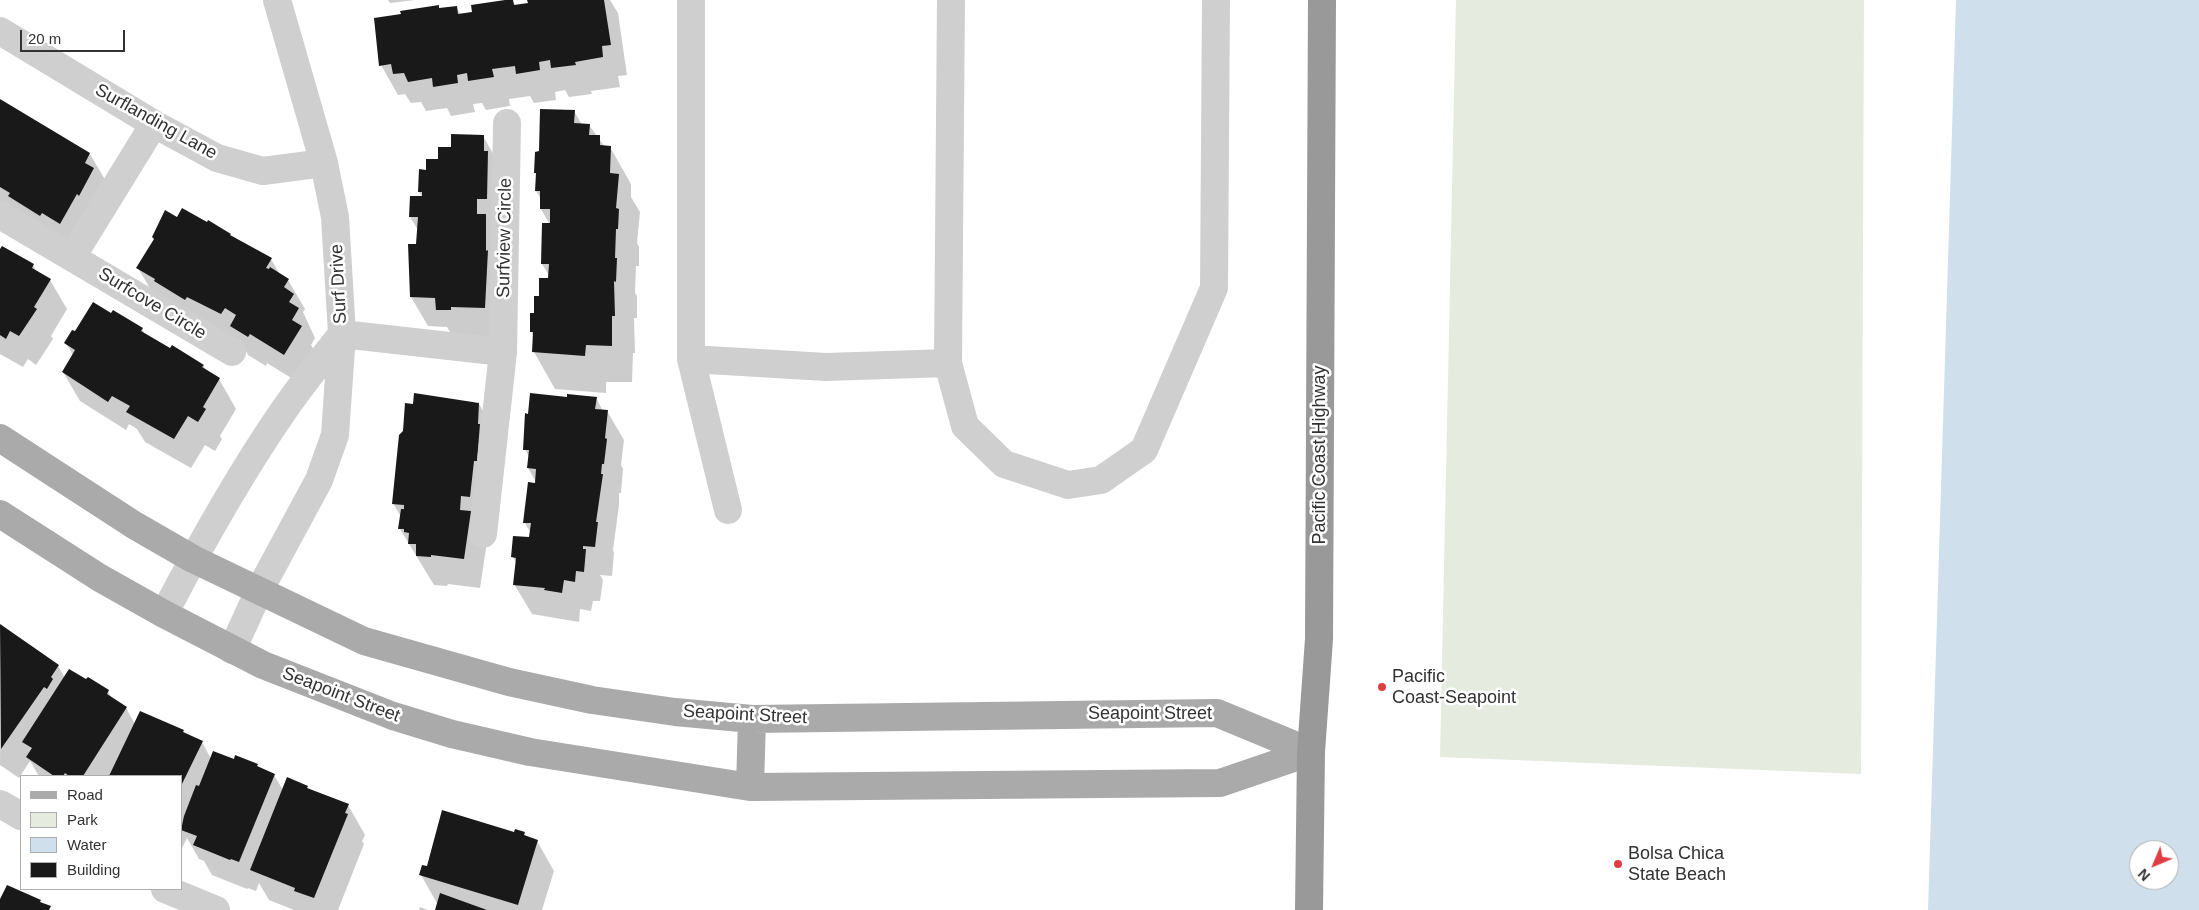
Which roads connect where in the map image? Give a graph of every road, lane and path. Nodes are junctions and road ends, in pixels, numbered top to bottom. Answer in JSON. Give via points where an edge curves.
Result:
{"nodes":[{"id":1,"x":277,"y":0,"type":"edge"},
{"id":2,"x":691,"y":0,"type":"edge"},
{"id":3,"x":951,"y":0,"type":"edge"},
{"id":4,"x":1216,"y":0,"type":"edge"},
{"id":5,"x":1322,"y":0,"type":"edge"},
{"id":6,"x":0,"y":31,"type":"edge"},
{"id":7,"x":507,"y":123,"type":"dead end"},
{"id":8,"x":154,"y":124,"type":"junction"},
{"id":9,"x":324,"y":163,"type":"junction"},
{"id":10,"x":0,"y":215,"type":"edge"},
{"id":11,"x":72,"y":257,"type":"junction"},
{"id":12,"x":342,"y":334,"type":"junction"},
{"id":13,"x":232,"y":352,"type":"dead end"},
{"id":14,"x":503,"y":352,"type":"junction"},
{"id":15,"x":691,"y":359,"type":"junction"},
{"id":16,"x":948,"y":363,"type":"junction"},
{"id":17,"x":0,"y":438,"type":"edge"},
{"id":18,"x":728,"y":510,"type":"dead end"},
{"id":19,"x":0,"y":514,"type":"edge"},
{"id":20,"x":483,"y":534,"type":"dead end"},
{"id":21,"x":193,"y":559,"type":"junction"},
{"id":22,"x":259,"y":591,"type":"junction"},
{"id":23,"x":164,"y":614,"type":"junction"},
{"id":24,"x":232,"y":650,"type":"junction"},
{"id":25,"x":752,"y":720,"type":"junction"},
{"id":26,"x":1311,"y":752,"type":"junction"},
{"id":27,"x":750,"y":787,"type":"junction"},
{"id":28,"x":0,"y":804,"type":"edge"},
{"id":29,"x":20,"y":815,"type":"edge"},
{"id":30,"x":167,"y":890,"type":"edge"},
{"id":31,"x":216,"y":910,"type":"edge"},
{"id":32,"x":1309,"y":910,"type":"edge"}],
"edges":[{"from":1,"to":9,"type":"street","name":"Surf Drive"},
{"from":2,"to":15,"type":"street"},
{"from":3,"to":16,"type":"street"},
{"from":4,"to":16,"type":"street","via":[[1214,288],[1144,450],[1101,480],[1068,485],[1004,464],[966,426]]},
{"from":5,"to":26,"type":"highway","name":"Pacific Coast Highway","via":[[1319,639]]},
{"from":6,"to":8,"type":"street","name":"Surflanding Lane"},
{"from":7,"to":14,"type":"street","name":"Surfview Circle"},
{"from":8,"to":9,"type":"street","name":"Surflanding Lane","via":[[217,158],[263,171]]},
{"from":8,"to":11,"type":"street"},
{"from":9,"to":12,"type":"street","name":"Surf Drive","via":[[335,217]]},
{"from":10,"to":11,"type":"street","name":"Surfcove Circle"},
{"from":11,"to":13,"type":"street","name":"Surfcove Circle"},
{"from":12,"to":14,"type":"street"},
{"from":12,"to":21,"type":"street","name":"Surf Drive","via":[[284,409]]},
{"from":12,"to":22,"type":"street","via":[[335,435],[318,480]]},
{"from":14,"to":20,"type":"street","name":"Surfview Circle"},
{"from":15,"to":16,"type":"street","via":[[826,367]]},
{"from":15,"to":18,"type":"street"},
{"from":17,"to":21,"type":"main road","name":"Seapoint Street","via":[[134,525]]},
{"from":19,"to":23,"type":"main road","name":"Seapoint Street","via":[[100,578]]},
{"from":21,"to":22,"type":"main road","name":"Seapoint Street"},
{"from":21,"to":23,"type":"street","name":"Surf Drive"},
{"from":22,"to":24,"type":"street"},
{"from":22,"to":25,"type":"main road","name":"Seapoint Street","via":[[364,641],[509,682],[592,700]]},
{"from":23,"to":24,"type":"main road","name":"Seapoint Street"},
{"from":24,"to":27,"type":"main road","name":"Seapoint Street","via":[[340,697],[452,734],[530,752]]},
{"from":25,"to":26,"type":"main road","name":"Seapoint Street","via":[[1217,713]]},
{"from":25,"to":27,"type":"main road"},
{"from":26,"to":27,"type":"main road","name":"Seapoint Street","via":[[1220,783]]},
{"from":26,"to":32,"type":"highway","name":"Pacific Coast Highway"},
{"from":28,"to":29,"type":"street"},
{"from":30,"to":31,"type":"street"}]}
